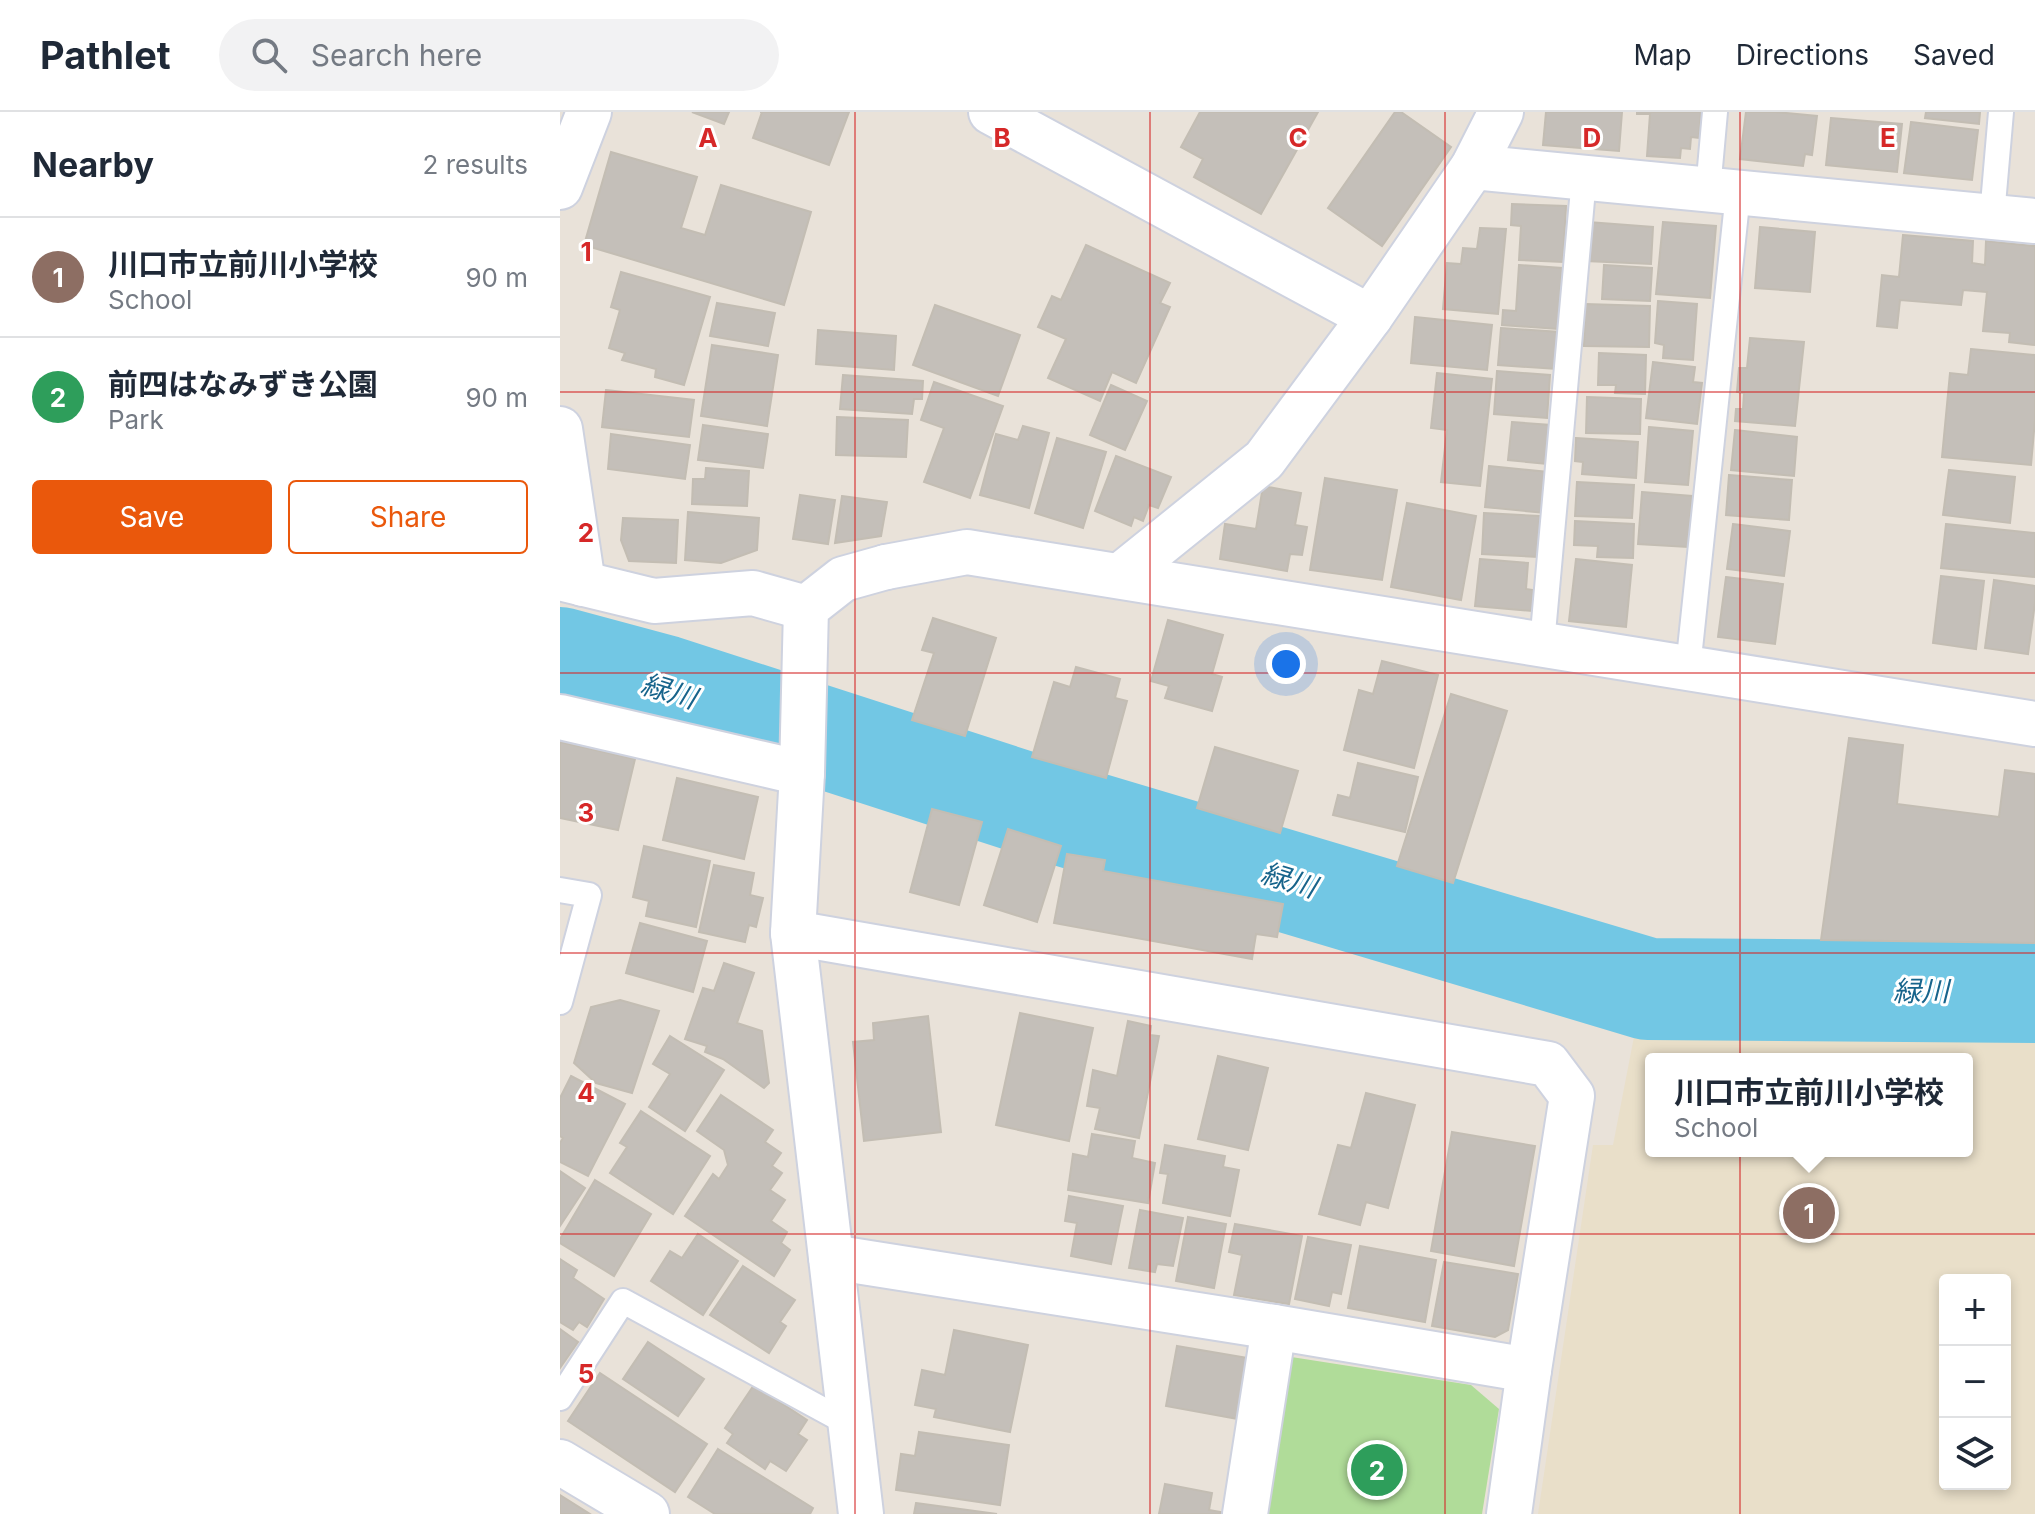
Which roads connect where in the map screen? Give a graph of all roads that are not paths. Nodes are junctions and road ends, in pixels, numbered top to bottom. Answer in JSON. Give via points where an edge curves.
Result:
{"nodes":[{"id":1,"x":589,"y":112,"type":"edge"},
{"id":2,"x":991,"y":112,"type":"edge"},
{"id":3,"x":1501,"y":112,"type":"edge"},
{"id":4,"x":1715,"y":112,"type":"edge"},
{"id":5,"x":2001,"y":112,"type":"edge"},
{"id":6,"x":1473,"y":167,"type":"junction"},
{"id":7,"x":1584,"y":178,"type":"junction"},
{"id":8,"x":560,"y":187,"type":"edge"},
{"id":9,"x":1723,"y":191,"type":"junction"},
{"id":10,"x":1992,"y":216,"type":"junction"},
{"id":11,"x":2035,"y":221,"type":"edge"},
{"id":12,"x":1370,"y":317,"type":"junction"},
{"id":13,"x":560,"y":429,"type":"edge"},
{"id":14,"x":1120,"y":576,"type":"junction"},
{"id":15,"x":572,"y":581,"type":"edge"},
{"id":16,"x":806,"y":608,"type":"junction"},
{"id":17,"x":1542,"y":644,"type":"junction"},
{"id":18,"x":1688,"y":668,"type":"junction"},
{"id":19,"x":560,"y":717,"type":"edge"},
{"id":20,"x":2035,"y":724,"type":"edge"},
{"id":21,"x":802,"y":763,"type":"junction"},
{"id":22,"x":560,"y":890,"type":"edge"},
{"id":23,"x":793,"y":933,"type":"junction"},
{"id":24,"x":560,"y":1002,"type":"edge"},
{"id":25,"x":831,"y":1257,"type":"junction"},
{"id":26,"x":1274,"y":1327,"type":"junction"},
{"id":27,"x":1529,"y":1370,"type":"junction"},
{"id":28,"x":560,"y":1398,"type":"edge"},
{"id":29,"x":851,"y":1425,"type":"junction"},
{"id":30,"x":560,"y":1462,"type":"edge"},
{"id":31,"x":647,"y":1514,"type":"edge"},
{"id":32,"x":861,"y":1514,"type":"edge"},
{"id":33,"x":1245,"y":1514,"type":"edge"},
{"id":34,"x":1509,"y":1514,"type":"edge"}],
"edges":[{"from":1,"to":8,"type":"street"},
{"from":2,"to":12,"type":"street"},
{"from":3,"to":6,"type":"street"},
{"from":4,"to":9,"type":"lane"},
{"from":5,"to":10,"type":"lane"},
{"from":6,"to":7,"type":"street"},
{"from":6,"to":12,"type":"street"},
{"from":7,"to":9,"type":"street"},
{"from":7,"to":17,"type":"lane"},
{"from":9,"to":10,"type":"street"},
{"from":9,"to":18,"type":"lane"},
{"from":10,"to":11,"type":"street"},
{"from":12,"to":14,"type":"street","via":[[1264,460]]},
{"from":13,"to":15,"type":"street"},
{"from":14,"to":16,"type":"street","via":[[967,552],[843,579]]},
{"from":14,"to":17,"type":"street"},
{"from":15,"to":16,"type":"street","via":[[654,601],[753,593]]},
{"from":16,"to":21,"type":"street"},
{"from":17,"to":18,"type":"street"},
{"from":18,"to":20,"type":"street"},
{"from":19,"to":21,"type":"street"},
{"from":21,"to":23,"type":"street"},
{"from":22,"to":24,"type":"lane","via":[[589,895]]},
{"from":23,"to":25,"type":"street"},
{"from":23,"to":27,"type":"street","via":[[1548,1064],[1572,1096]]},
{"from":25,"to":26,"type":"street"},
{"from":25,"to":29,"type":"street"},
{"from":26,"to":27,"type":"street"},
{"from":26,"to":33,"type":"street"},
{"from":27,"to":34,"type":"street"},
{"from":28,"to":29,"type":"lane","via":[[623,1301]]},
{"from":29,"to":32,"type":"street"},
{"from":30,"to":31,"type":"street"}]}
